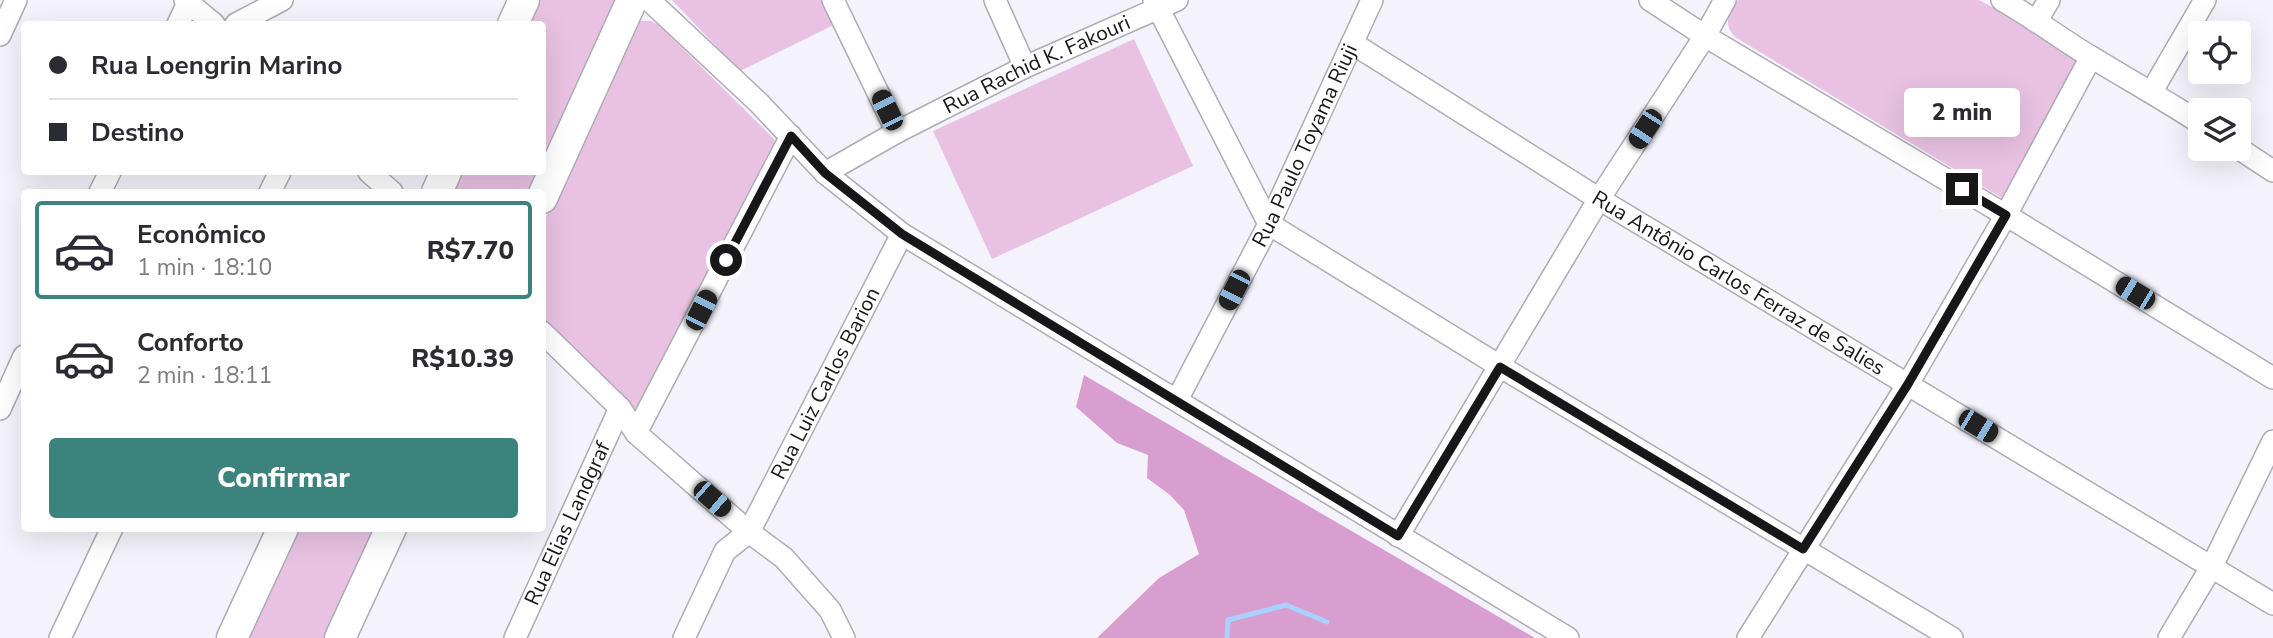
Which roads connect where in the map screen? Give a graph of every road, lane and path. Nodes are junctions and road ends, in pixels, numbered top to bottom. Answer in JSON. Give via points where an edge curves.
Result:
{"nodes":[{"id":1,"x":16,"y":0,"type":"edge"},
{"id":2,"x":282,"y":0,"type":"edge"},
{"id":3,"x":524,"y":0,"type":"edge"},
{"id":4,"x":632,"y":0,"type":"edge"},
{"id":5,"x":649,"y":0,"type":"edge"},
{"id":6,"x":833,"y":0,"type":"edge"},
{"id":7,"x":995,"y":0,"type":"edge"},
{"id":8,"x":1372,"y":0,"type":"edge"},
{"id":9,"x":1650,"y":0,"type":"edge"},
{"id":10,"x":1725,"y":0,"type":"edge"},
{"id":11,"x":2002,"y":0,"type":"edge"},
{"id":12,"x":2049,"y":0,"type":"edge"},
{"id":13,"x":2205,"y":0,"type":"edge"},
{"id":14,"x":187,"y":1,"type":"edge"},
{"id":15,"x":1163,"y":3,"type":"edge"},
{"id":16,"x":2037,"y":20,"type":"junction"},
{"id":17,"x":179,"y":21,"type":"edge"},
{"id":18,"x":210,"y":21,"type":"edge"},
{"id":19,"x":242,"y":21,"type":"edge"},
{"id":20,"x":514,"y":21,"type":"edge"},
{"id":21,"x":0,"y":35,"type":"edge"},
{"id":22,"x":1705,"y":36,"type":"junction"},
{"id":23,"x":1352,"y":43,"type":"junction"},
{"id":24,"x":2091,"y":57,"type":"junction"},
{"id":25,"x":1025,"y":67,"type":"junction"},
{"id":26,"x":2152,"y":91,"type":"junction"},
{"id":27,"x":2188,"y":115,"type":"edge"},
{"id":28,"x":897,"y":132,"type":"junction"},
{"id":29,"x":791,"y":136,"type":"junction"},
{"id":30,"x":2251,"y":157,"type":"edge"},
{"id":31,"x":2273,"y":171,"type":"edge"},
{"id":32,"x":825,"y":173,"type":"junction"},
{"id":33,"x":372,"y":175,"type":"edge"},
{"id":34,"x":389,"y":189,"type":"edge"},
{"id":35,"x":546,"y":189,"type":"edge"},
{"id":36,"x":1599,"y":199,"type":"junction"},
{"id":37,"x":2006,"y":215,"type":"junction"},
{"id":38,"x":1269,"y":224,"type":"junction"},
{"id":39,"x":902,"y":234,"type":"junction"},
{"id":40,"x":546,"y":336,"type":"edge"},
{"id":41,"x":21,"y":363,"type":"edge"},
{"id":42,"x":1500,"y":367,"type":"junction"},
{"id":43,"x":2273,"y":377,"type":"edge"},
{"id":44,"x":1908,"y":384,"type":"junction"},
{"id":45,"x":1177,"y":400,"type":"junction"},
{"id":46,"x":620,"y":408,"type":"junction"},
{"id":47,"x":0,"y":409,"type":"edge"},
{"id":48,"x":636,"y":433,"type":"junction"},
{"id":49,"x":2273,"y":441,"type":"edge"},
{"id":50,"x":109,"y":532,"type":"edge"},
{"id":51,"x":281,"y":532,"type":"edge"},
{"id":52,"x":389,"y":532,"type":"edge"},
{"id":53,"x":749,"y":532,"type":"junction"},
{"id":54,"x":1398,"y":536,"type":"junction"},
{"id":55,"x":1803,"y":549,"type":"junction"},
{"id":56,"x":2212,"y":566,"type":"junction"},
{"id":57,"x":2273,"y":604,"type":"edge"},
{"id":58,"x":844,"y":637,"type":"edge"},
{"id":59,"x":60,"y":638,"type":"edge"},
{"id":60,"x":232,"y":638,"type":"edge"},
{"id":61,"x":340,"y":638,"type":"edge"},
{"id":62,"x":515,"y":638,"type":"edge"},
{"id":63,"x":684,"y":638,"type":"edge"},
{"id":64,"x":1568,"y":638,"type":"edge"},
{"id":65,"x":1748,"y":638,"type":"edge"},
{"id":66,"x":1952,"y":638,"type":"edge"},
{"id":67,"x":2169,"y":638,"type":"edge"}],
"edges":[{"from":1,"to":21,"type":"street"},
{"from":2,"to":19,"type":"street"},
{"from":3,"to":20,"type":"street"},
{"from":4,"to":35,"type":"street"},
{"from":5,"to":29,"type":"street"},
{"from":6,"to":28,"type":"street"},
{"from":7,"to":25,"type":"street"},
{"from":8,"to":23,"type":"street","name":"Rua Paulo Toyama Riuji"},
{"from":9,"to":22,"type":"street"},
{"from":10,"to":22,"type":"street"},
{"from":11,"to":16,"type":"street"},
{"from":12,"to":16,"type":"street"},
{"from":13,"to":26,"type":"street"},
{"from":14,"to":17,"type":"street"},
{"from":14,"to":18,"type":"street"},
{"from":15,"to":25,"type":"street","name":"Rua Rachid K. Fakouri"},
{"from":15,"to":38,"type":"street"},
{"from":16,"to":24,"type":"street"},
{"from":22,"to":36,"type":"street"},
{"from":22,"to":37,"type":"street"},
{"from":23,"to":36,"type":"street","name":"Rua Antônio Carlos Ferraz de Salies"},
{"from":23,"to":38,"type":"street","name":"Rua Paulo Toyama Riuji"},
{"from":24,"to":26,"type":"street"},
{"from":24,"to":37,"type":"street"},
{"from":25,"to":28,"type":"street","name":"Rua Rachid K. Fakouri"},
{"from":26,"to":27,"type":"street"},
{"from":28,"to":32,"type":"street","name":"Rua Rachid K. Fakouri"},
{"from":29,"to":32,"type":"street"},
{"from":29,"to":48,"type":"street"},
{"from":30,"to":31,"type":"street"},
{"from":32,"to":39,"type":"street"},
{"from":33,"to":34,"type":"street"},
{"from":36,"to":42,"type":"street"},
{"from":36,"to":44,"type":"street","name":"Rua Antônio Carlos Ferraz de Salies"},
{"from":37,"to":43,"type":"street"},
{"from":37,"to":44,"type":"street"},
{"from":38,"to":42,"type":"street"},
{"from":38,"to":45,"type":"street","name":"Rua Paulo Toyama Riuji"},
{"from":39,"to":45,"type":"street"},
{"from":39,"to":53,"type":"street","name":"Rua Luiz Carlos Barion"},
{"from":40,"to":46,"type":"street"},
{"from":41,"to":47,"type":"street"},
{"from":42,"to":54,"type":"street"},
{"from":42,"to":55,"type":"street"},
{"from":44,"to":55,"type":"street"},
{"from":44,"to":56,"type":"street","name":"Rua Antônio Carlos Ferraz de Salies"},
{"from":45,"to":54,"type":"street"},
{"from":46,"to":48,"type":"street"},
{"from":46,"to":62,"type":"street","name":"Rua Elias Landgraf"},
{"from":48,"to":53,"type":"street"},
{"from":49,"to":56,"type":"street"},
{"from":50,"to":59,"type":"street"},
{"from":51,"to":60,"type":"street"},
{"from":52,"to":61,"type":"street"},
{"from":53,"to":58,"type":"street","via":[[784,558],[830,610]]},
{"from":53,"to":63,"type":"street","via":[[725,551]]},
{"from":54,"to":64,"type":"street"},
{"from":55,"to":65,"type":"street"},
{"from":55,"to":66,"type":"street"},
{"from":56,"to":57,"type":"street","name":"Rua Antônio Carlos Ferraz de Salies"},
{"from":56,"to":67,"type":"street"}]}
